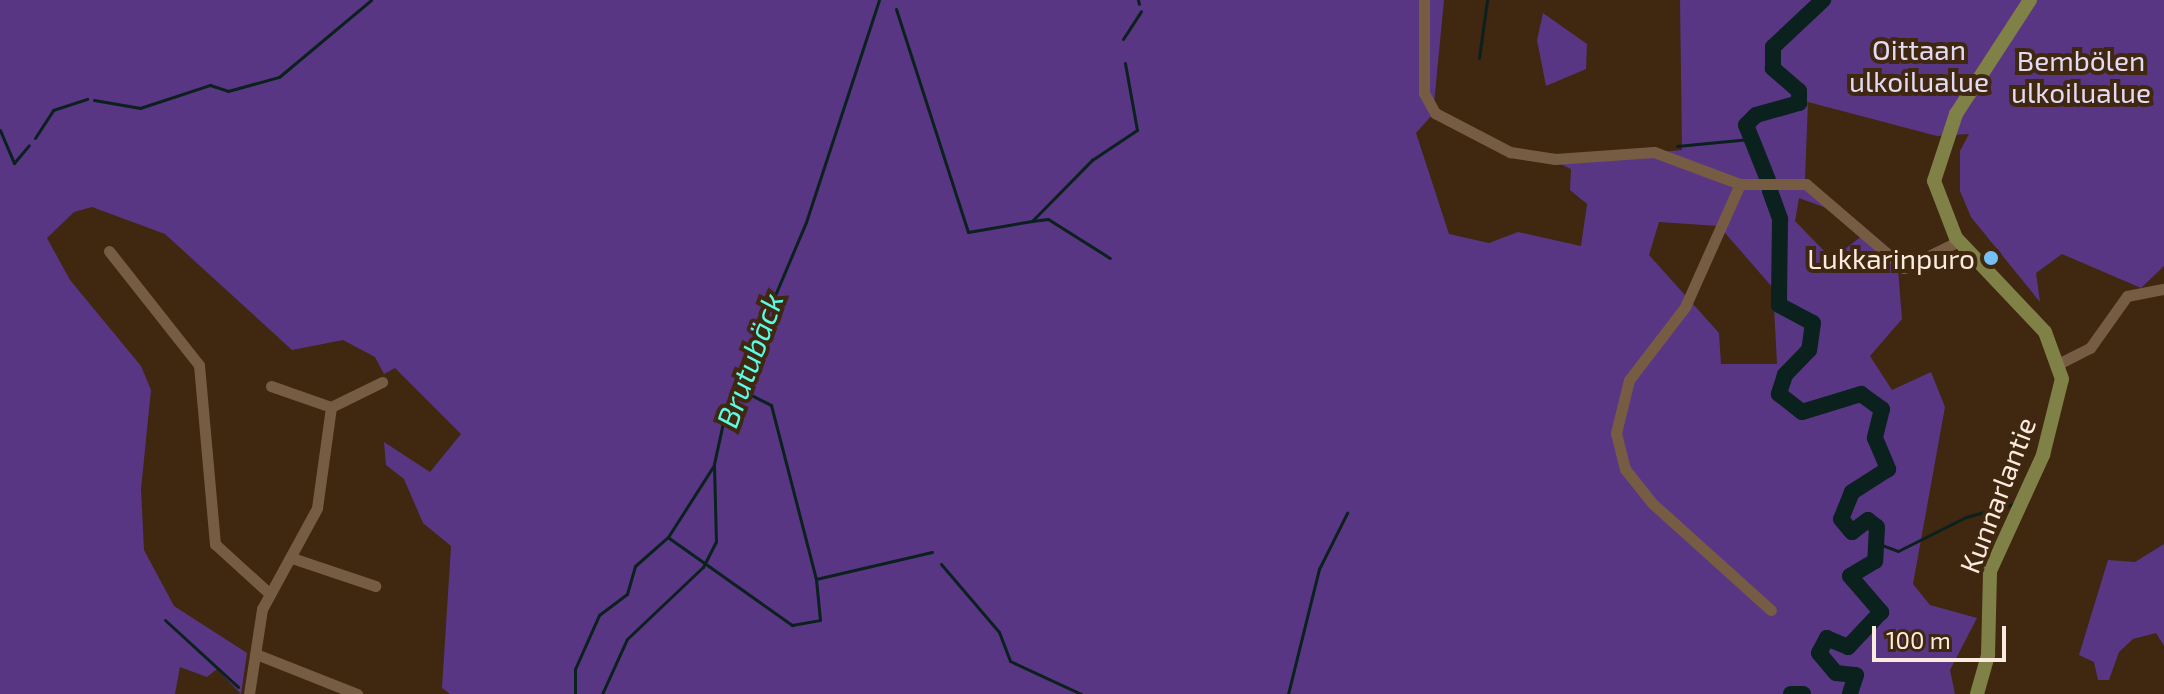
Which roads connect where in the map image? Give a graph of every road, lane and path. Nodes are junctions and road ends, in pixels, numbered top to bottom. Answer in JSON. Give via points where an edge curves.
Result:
{"nodes":[{"id":1,"x":1424,"y":0,"type":"edge"},
{"id":2,"x":2030,"y":0,"type":"edge"},
{"id":3,"x":1740,"y":184,"type":"junction"},
{"id":4,"x":1959,"y":241,"type":"junction"},
{"id":5,"x":109,"y":251,"type":"dead end"},
{"id":6,"x":2164,"y":289,"type":"edge"},
{"id":7,"x":2060,"y":363,"type":"junction"},
{"id":8,"x":382,"y":382,"type":"dead end"},
{"id":9,"x":271,"y":386,"type":"dead end"},
{"id":10,"x":331,"y":407,"type":"junction"},
{"id":11,"x":292,"y":558,"type":"junction"},
{"id":12,"x":375,"y":586,"type":"dead end"},
{"id":13,"x":270,"y":594,"type":"junction"},
{"id":14,"x":1771,"y":610,"type":"dead end"},
{"id":15,"x":256,"y":654,"type":"junction"},
{"id":16,"x":249,"y":694,"type":"edge"},
{"id":17,"x":357,"y":694,"type":"edge"},
{"id":18,"x":1977,"y":694,"type":"edge"}],
"edges":[{"from":1,"to":3,"type":"street","via":[[1424,93],[1451,123],[1528,159],[1663,153]]},
{"from":2,"to":4,"type":"main road","via":[[1956,114],[1936,164],[1937,200]]},
{"from":3,"to":4,"type":"street","via":[[1806,184],[1904,268]]},
{"from":3,"to":14,"type":"street","via":[[1685,307],[1629,380],[1616,433],[1625,469],[1652,503]]},
{"from":4,"to":7,"type":"main road","via":[[2028,311]]},
{"from":5,"to":13,"type":"street","via":[[199,365],[215,544]]},
{"from":6,"to":7,"type":"street","via":[[2127,296],[2090,348]]},
{"from":7,"to":18,"type":"main road","name":"Kunnarlantie","via":[[2052,428],[1990,571],[1988,655]]},
{"from":8,"to":10,"type":"street"},
{"from":9,"to":10,"type":"street"},
{"from":10,"to":11,"type":"street","via":[[321,492]]},
{"from":11,"to":12,"type":"street"},
{"from":11,"to":13,"type":"street"},
{"from":13,"to":15,"type":"street"},
{"from":15,"to":16,"type":"street"},
{"from":15,"to":17,"type":"street"}]}
